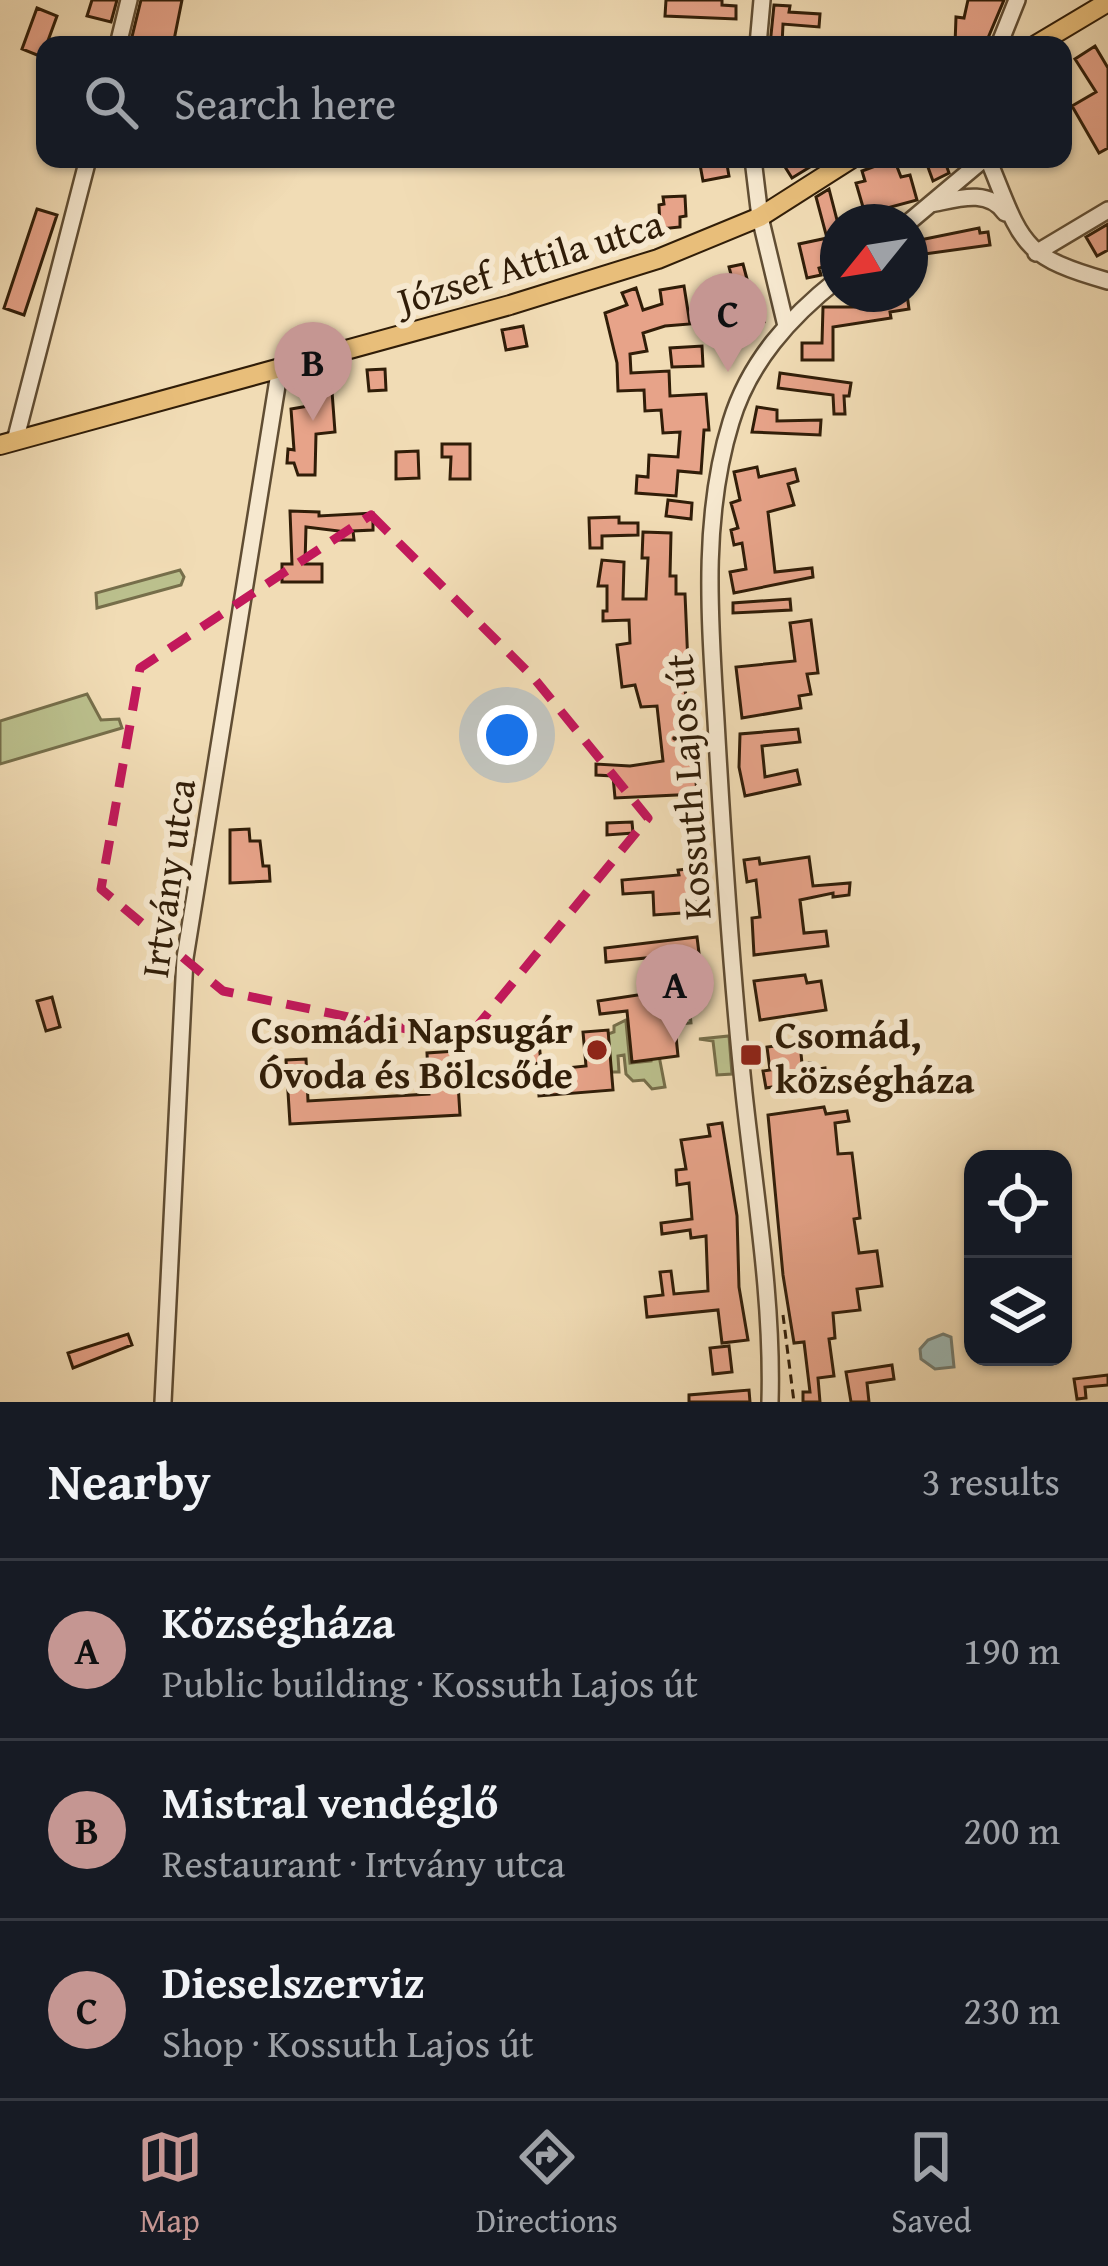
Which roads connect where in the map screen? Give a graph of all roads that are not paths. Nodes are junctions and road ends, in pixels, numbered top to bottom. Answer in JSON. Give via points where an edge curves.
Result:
{"nodes":[{"id":1,"x":129,"y":0,"type":"edge"},
{"id":2,"x":763,"y":0,"type":"edge"},
{"id":3,"x":1018,"y":0,"type":"edge"},
{"id":4,"x":1108,"y":2,"type":"edge"},
{"id":5,"x":120,"y":36,"type":"edge"},
{"id":6,"x":759,"y":36,"type":"edge"},
{"id":7,"x":1003,"y":36,"type":"edge"},
{"id":8,"x":1051,"y":36,"type":"edge"},
{"id":9,"x":85,"y":168,"type":"edge"},
{"id":10,"x":754,"y":168,"type":"edge"},
{"id":11,"x":837,"y":168,"type":"edge"},
{"id":12,"x":975,"y":168,"type":"edge"},
{"id":13,"x":990,"y":168,"type":"edge"},
{"id":14,"x":931,"y":204,"type":"junction"},
{"id":15,"x":928,"y":206,"type":"edge"},
{"id":16,"x":1108,"y":209,"type":"edge"},
{"id":17,"x":760,"y":217,"type":"junction"},
{"id":18,"x":1018,"y":232,"type":"junction"},
{"id":19,"x":1036,"y":253,"type":"junction"},
{"id":20,"x":1108,"y":280,"type":"edge"},
{"id":21,"x":820,"y":295,"type":"edge"},
{"id":22,"x":786,"y":326,"type":"junction"},
{"id":23,"x":280,"y":367,"type":"junction"},
{"id":24,"x":8,"y":443,"type":"edge"},
{"id":25,"x":163,"y":1402,"type":"edge"},
{"id":26,"x":770,"y":1402,"type":"edge"}],
"edges":[{"from":1,"to":5,"type":"street"},
{"from":2,"to":6,"type":"street"},
{"from":3,"to":7,"type":"street"},
{"from":4,"to":8,"type":"main road"},
{"from":9,"to":24,"type":"street"},
{"from":10,"to":17,"type":"street"},
{"from":11,"to":17,"type":"main road","name":"József Attila utca"},
{"from":12,"to":14,"type":"street"},
{"from":13,"to":18,"type":"street"},
{"from":14,"to":15,"type":"street"},
{"from":14,"to":18,"type":"street","via":[[983,197],[1000,205]]},
{"from":16,"to":19,"type":"street"},
{"from":17,"to":22,"type":"street"},
{"from":17,"to":23,"type":"main road","name":"József Attila utca","via":[[658,260]]},
{"from":18,"to":19,"type":"street"},
{"from":19,"to":20,"type":"street"},
{"from":21,"to":22,"type":"street","name":"Kossuth Lajos út"},
{"from":22,"to":26,"type":"street","name":"Kossuth Lajos út","via":[[749,376],[732,418],[709,578]]},
{"from":23,"to":24,"type":"main road","name":"József Attila utca"},
{"from":23,"to":25,"type":"street","name":"Irtvány utca","via":[[185,958]]}]}
